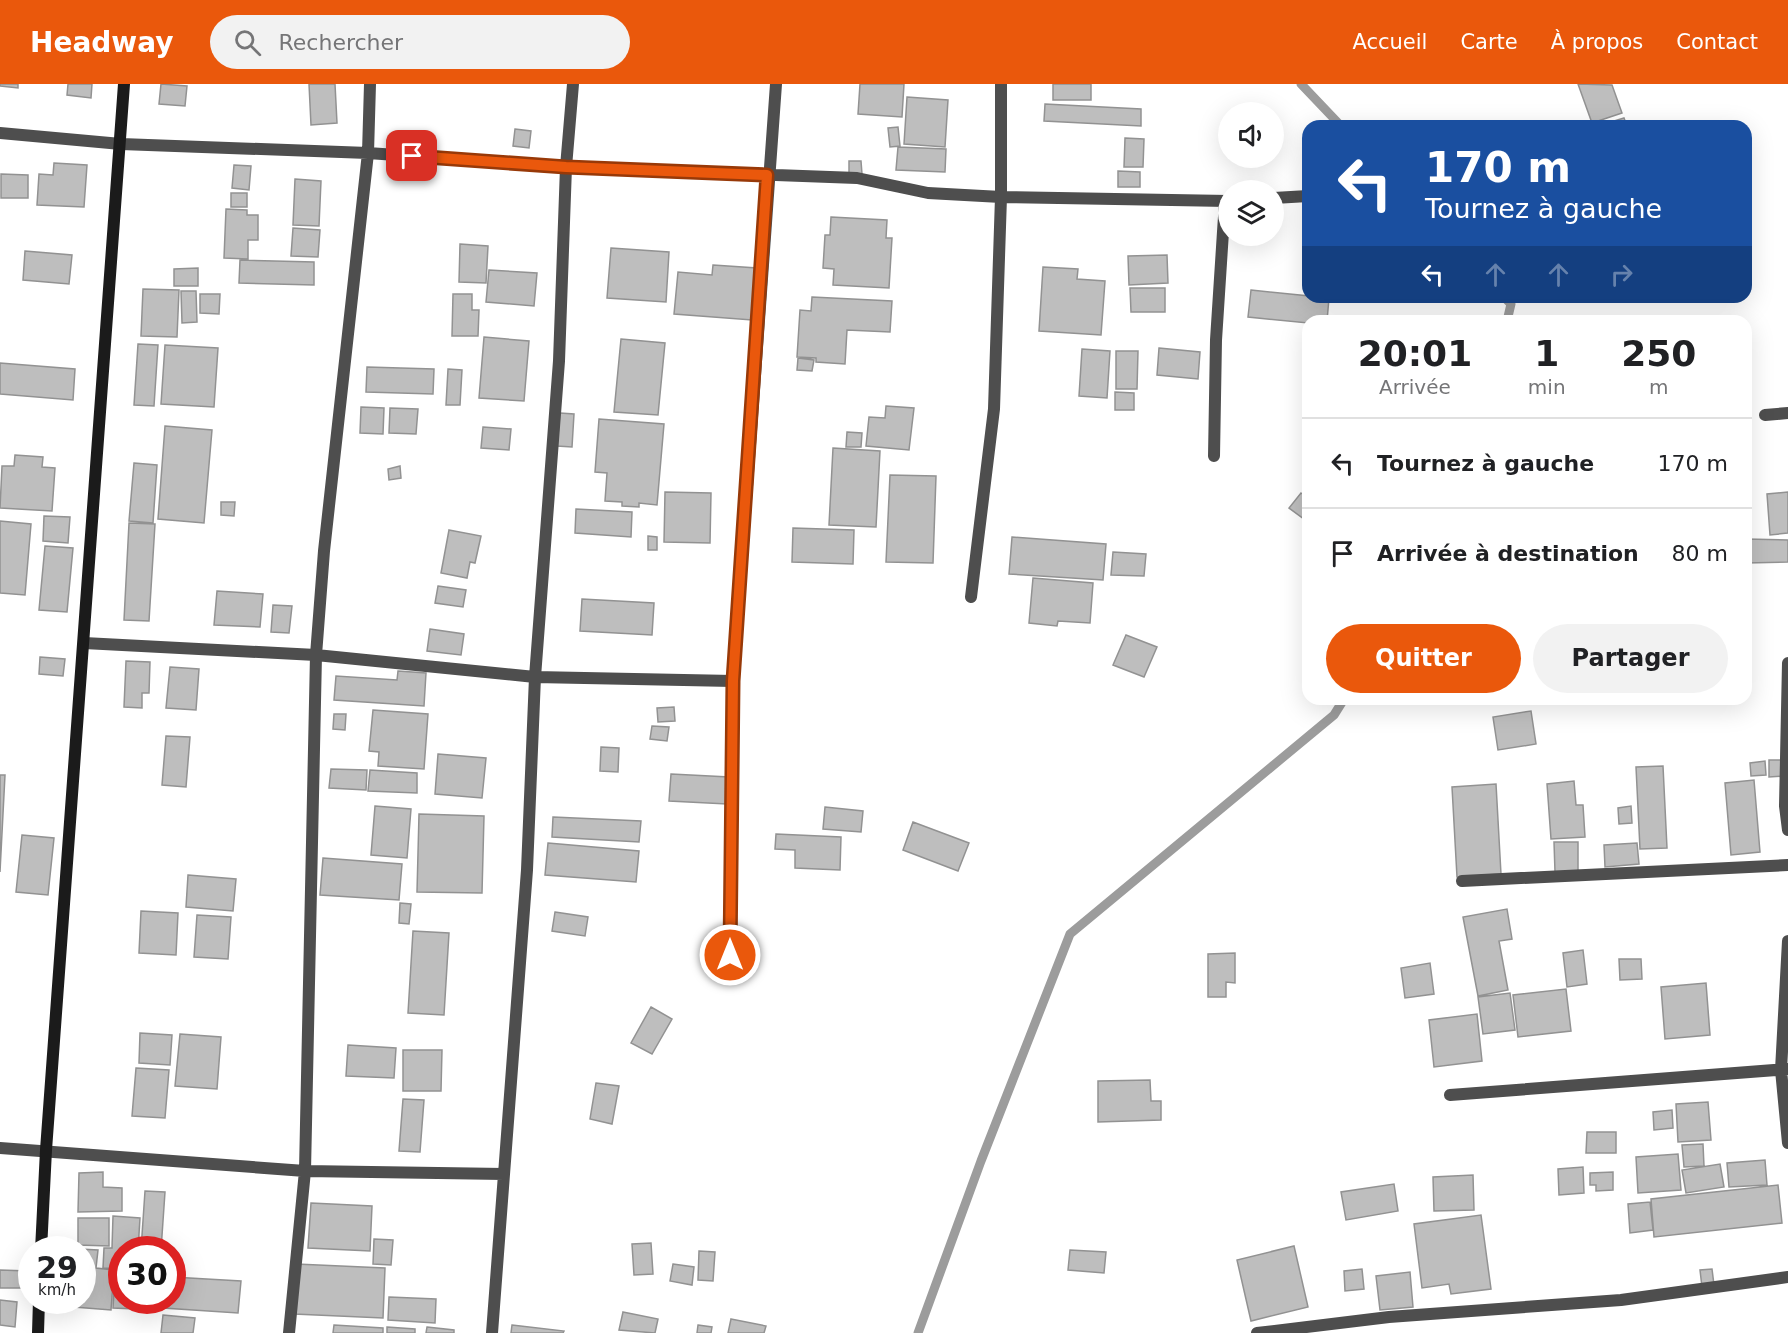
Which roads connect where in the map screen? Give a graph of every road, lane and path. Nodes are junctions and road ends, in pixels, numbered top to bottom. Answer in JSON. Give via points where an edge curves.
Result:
{"nodes":[{"id":1,"x":124,"y":84,"type":"edge"},
{"id":2,"x":370,"y":84,"type":"edge"},
{"id":3,"x":573,"y":84,"type":"edge"},
{"id":4,"x":776,"y":84,"type":"edge"},
{"id":5,"x":1001,"y":84,"type":"edge"},
{"id":6,"x":0,"y":133,"type":"edge"},
{"id":7,"x":121,"y":144,"type":"junction"},
{"id":8,"x":368,"y":153,"type":"junction"},
{"id":9,"x":566,"y":167,"type":"junction"},
{"id":10,"x":767,"y":175,"type":"junction"},
{"id":11,"x":1302,"y":196,"type":"edge"},
{"id":12,"x":1001,"y":197,"type":"junction"},
{"id":13,"x":1284,"y":197,"type":"edge"},
{"id":14,"x":1218,"y":201,"type":"edge"},
{"id":15,"x":1223,"y":246,"type":"edge"},
{"id":16,"x":1788,"y":413,"type":"edge"},
{"id":17,"x":1765,"y":415,"type":"dead end"},
{"id":18,"x":1214,"y":456,"type":"dead end"},
{"id":19,"x":971,"y":597,"type":"dead end"},
{"id":20,"x":84,"y":643,"type":"junction"},
{"id":21,"x":316,"y":655,"type":"junction"},
{"id":22,"x":1788,"y":663,"type":"edge"},
{"id":23,"x":535,"y":677,"type":"junction"},
{"id":24,"x":733,"y":681,"type":"junction"},
{"id":25,"x":1788,"y":830,"type":"edge"},
{"id":26,"x":1788,"y":866,"type":"edge"},
{"id":27,"x":1462,"y":881,"type":"dead end"},
{"id":28,"x":1788,"y":941,"type":"edge"},
{"id":29,"x":730,"y":955,"type":"dead end"},
{"id":30,"x":1785,"y":1069,"type":"edge"},
{"id":31,"x":1450,"y":1095,"type":"dead end"},
{"id":32,"x":1788,"y":1143,"type":"edge"},
{"id":33,"x":0,"y":1148,"type":"edge"},
{"id":34,"x":46,"y":1150,"type":"junction"},
{"id":35,"x":305,"y":1171,"type":"junction"},
{"id":36,"x":504,"y":1174,"type":"junction"},
{"id":37,"x":43,"y":1236,"type":"edge"},
{"id":38,"x":1788,"y":1277,"type":"edge"},
{"id":39,"x":39,"y":1314,"type":"edge"},
{"id":40,"x":38,"y":1333,"type":"edge"},
{"id":41,"x":289,"y":1333,"type":"edge"},
{"id":42,"x":492,"y":1333,"type":"edge"},
{"id":43,"x":1257,"y":1333,"type":"edge"}],
"edges":[{"from":1,"to":7,"type":"street"},
{"from":2,"to":8,"type":"street"},
{"from":3,"to":9,"type":"street"},
{"from":4,"to":10,"type":"street"},
{"from":5,"to":12,"type":"street"},
{"from":6,"to":7,"type":"street"},
{"from":7,"to":8,"type":"street"},
{"from":7,"to":20,"type":"street"},
{"from":8,"to":9,"type":"street"},
{"from":8,"to":21,"type":"street"},
{"from":9,"to":10,"type":"street"},
{"from":9,"to":23,"type":"street","via":[[559,361]]},
{"from":10,"to":12,"type":"street","via":[[857,178],[928,193]]},
{"from":10,"to":24,"type":"street"},
{"from":11,"to":13,"type":"street"},
{"from":12,"to":14,"type":"street"},
{"from":12,"to":19,"type":"street","via":[[994,409]]},
{"from":15,"to":18,"type":"street","via":[[1216,340]]},
{"from":16,"to":17,"type":"street"},
{"from":20,"to":21,"type":"street"},
{"from":20,"to":34,"type":"street"},
{"from":21,"to":23,"type":"street"},
{"from":21,"to":35,"type":"street"},
{"from":22,"to":25,"type":"street"},
{"from":23,"to":24,"type":"street"},
{"from":23,"to":36,"type":"street","via":[[527,870]]},
{"from":24,"to":29,"type":"street"},
{"from":26,"to":27,"type":"street"},
{"from":28,"to":30,"type":"street"},
{"from":30,"to":31,"type":"street"},
{"from":30,"to":32,"type":"street"},
{"from":33,"to":34,"type":"street"},
{"from":34,"to":35,"type":"street"},
{"from":34,"to":37,"type":"street"},
{"from":35,"to":36,"type":"street"},
{"from":35,"to":41,"type":"street"},
{"from":36,"to":42,"type":"street"},
{"from":38,"to":43,"type":"street","via":[[1621,1300],[1389,1317]]},
{"from":39,"to":40,"type":"street"}]}
